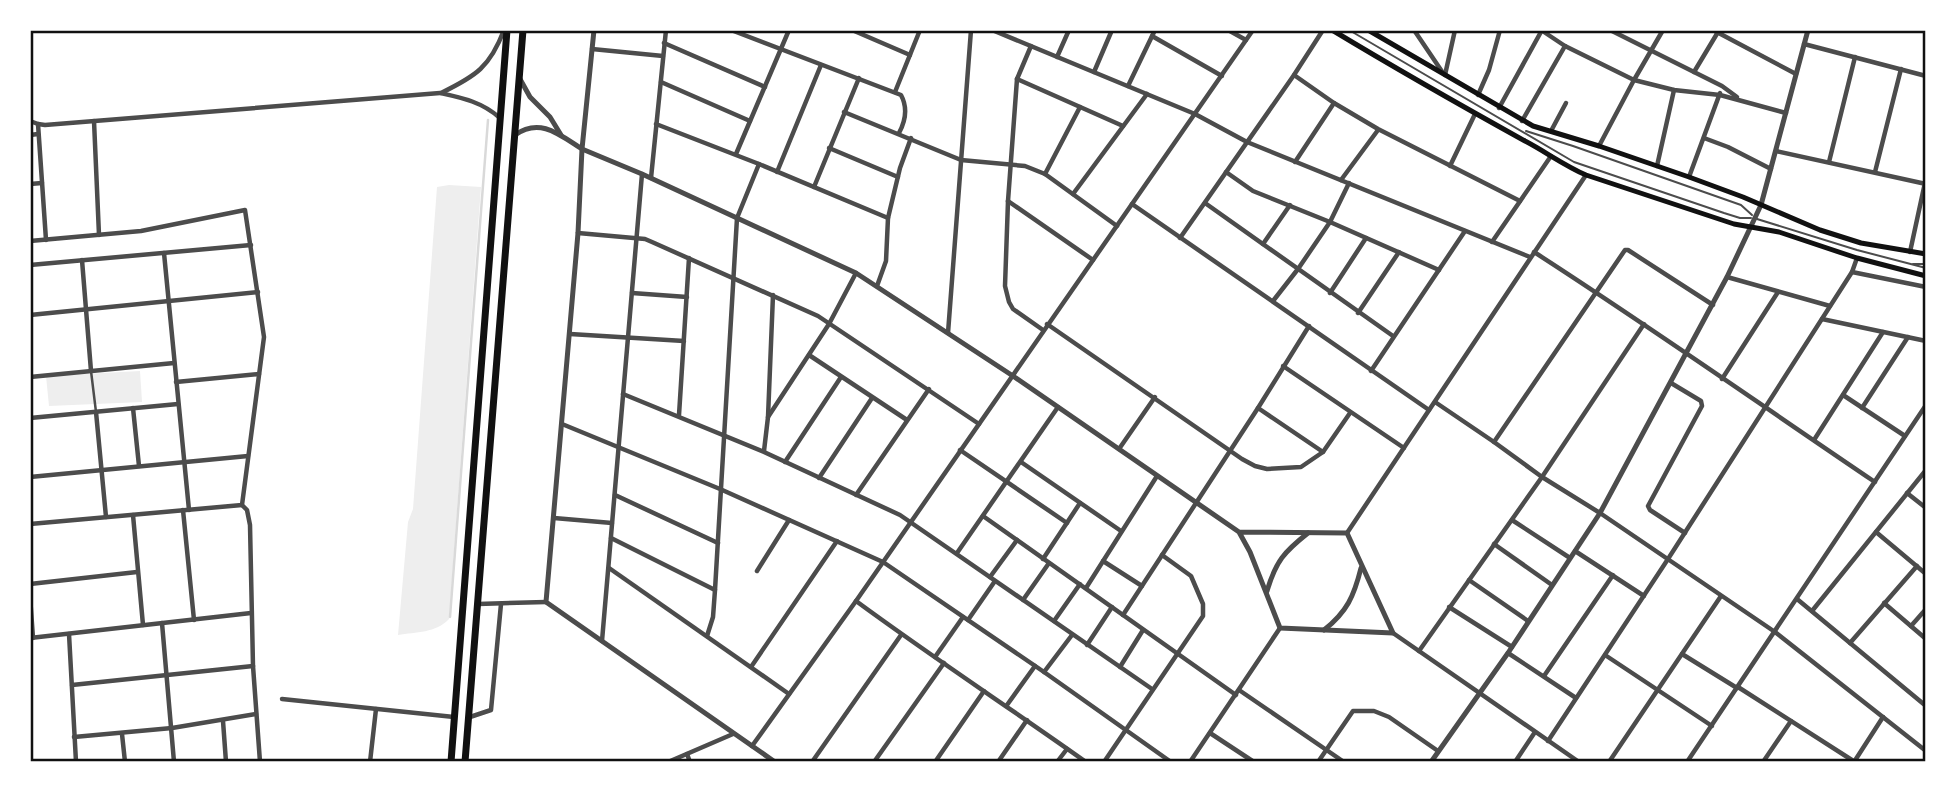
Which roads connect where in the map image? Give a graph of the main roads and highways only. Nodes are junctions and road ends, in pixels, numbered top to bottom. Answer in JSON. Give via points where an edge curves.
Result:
{"nodes":[{"id":1,"x":505,"y":30,"type":"edge"},
{"id":2,"x":523,"y":30,"type":"edge"},
{"id":3,"x":1332,"y":30,"type":"edge"},
{"id":4,"x":1368,"y":30,"type":"edge"},
{"id":5,"x":1926,"y":254,"type":"edge"},
{"id":6,"x":1926,"y":276,"type":"edge"},
{"id":7,"x":451,"y":762,"type":"edge"},
{"id":8,"x":465,"y":762,"type":"edge"}],
"edges":[{"from":1,"to":7,"type":"highway"},
{"from":2,"to":8,"type":"highway"},
{"from":3,"to":6,"type":"main road","via":[[1586,175],[1725,221]]},
{"from":4,"to":5,"type":"main road","via":[[1522,121],[1689,177],[1830,233]]}]}
